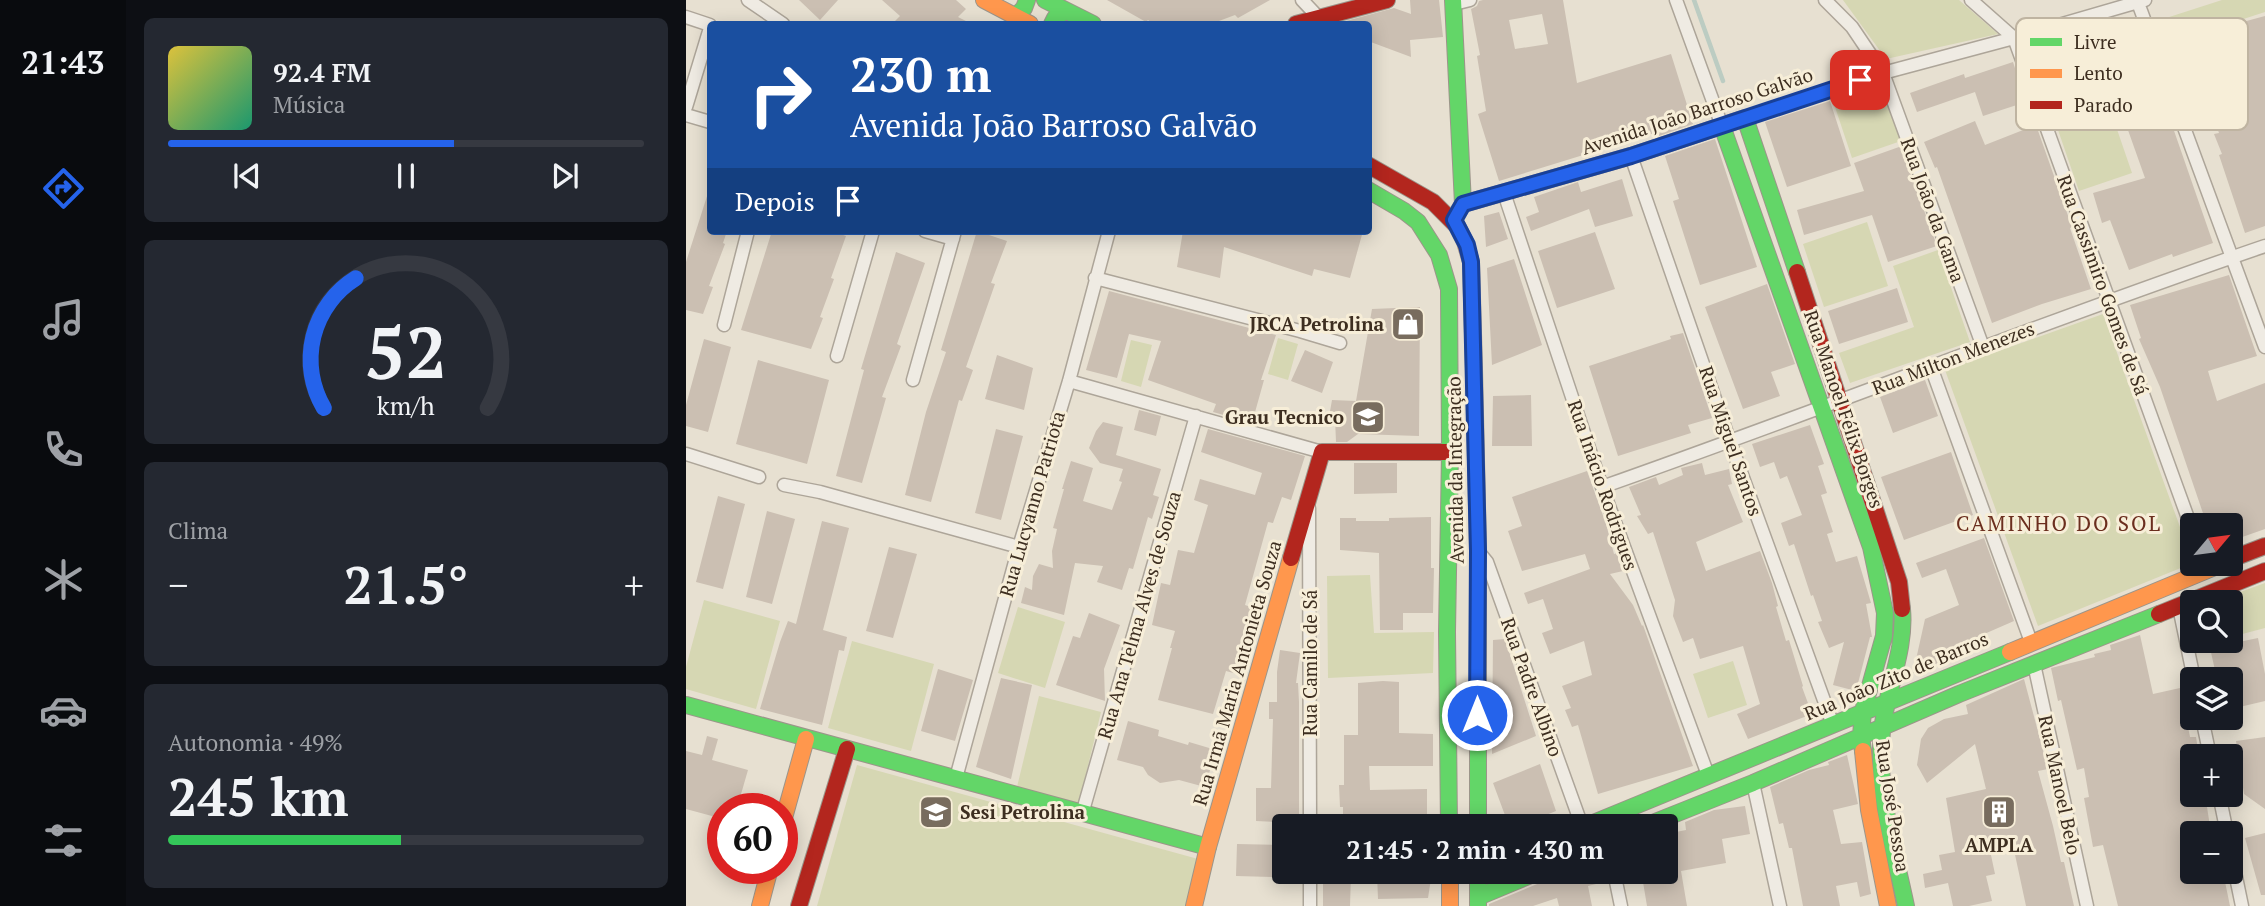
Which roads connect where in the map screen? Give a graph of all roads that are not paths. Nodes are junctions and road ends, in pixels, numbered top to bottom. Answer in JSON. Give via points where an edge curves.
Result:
{"nodes":[{"id":1,"x":748,"y":0,"type":"edge"},
{"id":2,"x":984,"y":0,"type":"edge"},
{"id":3,"x":1027,"y":0,"type":"edge"},
{"id":4,"x":1045,"y":0,"type":"edge"},
{"id":5,"x":1302,"y":0,"type":"edge"},
{"id":6,"x":1387,"y":0,"type":"edge"},
{"id":7,"x":1676,"y":0,"type":"edge"},
{"id":8,"x":1825,"y":0,"type":"edge"},
{"id":9,"x":1971,"y":0,"type":"edge"},
{"id":10,"x":1459,"y":1,"type":"edge"},
{"id":11,"x":2141,"y":1,"type":"edge"},
{"id":12,"x":1065,"y":10,"type":"junction"},
{"id":13,"x":686,"y":17,"type":"edge"},
{"id":14,"x":1015,"y":17,"type":"junction"},
{"id":15,"x":1320,"y":18,"type":"junction"},
{"id":16,"x":2083,"y":18,"type":"edge"},
{"id":17,"x":2147,"y":18,"type":"edge"},
{"id":18,"x":779,"y":21,"type":"edge"},
{"id":19,"x":1024,"y":21,"type":"edge"},
{"id":20,"x":1054,"y":21,"type":"edge"},
{"id":21,"x":1087,"y":21,"type":"edge"},
{"id":22,"x":1308,"y":21,"type":"edge"},
{"id":23,"x":707,"y":25,"type":"edge"},
{"id":24,"x":707,"y":36,"type":"edge"},
{"id":25,"x":2014,"y":38,"type":"junction"},
{"id":26,"x":2016,"y":44,"type":"edge"},
{"id":27,"x":1883,"y":73,"type":"junction"},
{"id":28,"x":686,"y":107,"type":"edge"},
{"id":29,"x":686,"y":115,"type":"edge"},
{"id":30,"x":1745,"y":118,"type":"junction"},
{"id":31,"x":707,"y":121,"type":"edge"},
{"id":32,"x":1722,"y":126,"type":"junction"},
{"id":33,"x":2047,"y":130,"type":"edge"},
{"id":34,"x":2187,"y":130,"type":"edge"},
{"id":35,"x":1631,"y":156,"type":"junction"},
{"id":36,"x":1372,"y":167,"type":"edge"},
{"id":37,"x":1372,"y":192,"type":"edge"},
{"id":38,"x":1504,"y":193,"type":"junction"},
{"id":39,"x":1463,"y":204,"type":"junction"},
{"id":40,"x":1454,"y":220,"type":"junction"},
{"id":41,"x":747,"y":235,"type":"edge"},
{"id":42,"x":872,"y":235,"type":"edge"},
{"id":43,"x":954,"y":235,"type":"edge"},
{"id":44,"x":1108,"y":235,"type":"edge"},
{"id":45,"x":2265,"y":246,"type":"edge"},
{"id":46,"x":2232,"y":257,"type":"junction"},
{"id":47,"x":1095,"y":278,"type":"junction"},
{"id":48,"x":2108,"y":300,"type":"junction"},
{"id":49,"x":724,"y":325,"type":"dead end"},
{"id":50,"x":1340,"y":343,"type":"dead end"},
{"id":51,"x":1983,"y":347,"type":"junction"},
{"id":52,"x":2265,"y":347,"type":"edge"},
{"id":53,"x":837,"y":356,"type":"dead end"},
{"id":54,"x":1931,"y":367,"type":"junction"},
{"id":55,"x":913,"y":380,"type":"dead end"},
{"id":56,"x":1069,"y":381,"type":"junction"},
{"id":57,"x":1841,"y":400,"type":"junction"},
{"id":58,"x":1822,"y":408,"type":"junction"},
{"id":59,"x":1196,"y":416,"type":"junction"},
{"id":60,"x":1730,"y":442,"type":"junction"},
{"id":61,"x":1322,"y":452,"type":"junction"},
{"id":62,"x":1450,"y":452,"type":"junction"},
{"id":63,"x":686,"y":454,"type":"edge"},
{"id":64,"x":759,"y":477,"type":"dead end"},
{"id":65,"x":784,"y":485,"type":"dead end"},
{"id":66,"x":1602,"y":487,"type":"junction"},
{"id":67,"x":1309,"y":500,"type":"junction"},
{"id":68,"x":2186,"y":513,"type":"edge"},
{"id":69,"x":2265,"y":545,"type":"edge"},
{"id":70,"x":1018,"y":547,"type":"junction"},
{"id":71,"x":1478,"y":551,"type":"junction"},
{"id":72,"x":2244,"y":554,"type":"edge"},
{"id":73,"x":2265,"y":571,"type":"edge"},
{"id":74,"x":2187,"y":576,"type":"edge"},
{"id":75,"x":1448,"y":587,"type":"junction"},
{"id":76,"x":1477,"y":590,"type":"junction"},
{"id":77,"x":2179,"y":607,"type":"junction"},
{"id":78,"x":1447,"y":632,"type":"junction"},
{"id":79,"x":1477,"y":632,"type":"junction"},
{"id":80,"x":2031,"y":642,"type":"junction"},
{"id":81,"x":2034,"y":664,"type":"junction"},
{"id":82,"x":2192,"y":667,"type":"edge"},
{"id":83,"x":1888,"y":700,"type":"junction"},
{"id":84,"x":686,"y":705,"type":"edge"},
{"id":85,"x":1863,"y":711,"type":"junction"},
{"id":86,"x":1833,"y":725,"type":"junction"},
{"id":87,"x":1882,"y":727,"type":"junction"},
{"id":88,"x":1861,"y":736,"type":"junction"},
{"id":89,"x":806,"y":738,"type":"junction"},
{"id":90,"x":847,"y":749,"type":"junction"},
{"id":91,"x":1708,"y":775,"type":"junction"},
{"id":92,"x":956,"y":778,"type":"junction"},
{"id":93,"x":1753,"y":783,"type":"junction"},
{"id":94,"x":791,"y":793,"type":"edge"},
{"id":95,"x":1082,"y":814,"type":"junction"},
{"id":96,"x":1310,"y":814,"type":"edge"},
{"id":97,"x":1449,"y":814,"type":"edge"},
{"id":98,"x":1478,"y":814,"type":"edge"},
{"id":99,"x":1580,"y":814,"type":"edge"},
{"id":100,"x":1613,"y":814,"type":"edge"},
{"id":101,"x":1675,"y":814,"type":"edge"},
{"id":102,"x":1208,"y":847,"type":"junction"},
{"id":103,"x":766,"y":884,"type":"edge"},
{"id":104,"x":1310,"y":884,"type":"edge"},
{"id":105,"x":1450,"y":884,"type":"edge"},
{"id":106,"x":1479,"y":884,"type":"edge"},
{"id":107,"x":1514,"y":884,"type":"edge"},
{"id":108,"x":1616,"y":884,"type":"edge"},
{"id":109,"x":2237,"y":884,"type":"edge"},
{"id":110,"x":1478,"y":902,"type":"edge"},
{"id":111,"x":760,"y":906,"type":"edge"},
{"id":112,"x":799,"y":906,"type":"edge"},
{"id":113,"x":1194,"y":906,"type":"edge"},
{"id":114,"x":1310,"y":906,"type":"edge"},
{"id":115,"x":1450,"y":906,"type":"edge"},
{"id":116,"x":1621,"y":906,"type":"edge"},
{"id":117,"x":1780,"y":906,"type":"edge"},
{"id":118,"x":1888,"y":906,"type":"edge"},
{"id":119,"x":1906,"y":906,"type":"edge"},
{"id":120,"x":2087,"y":906,"type":"edge"},
{"id":121,"x":2242,"y":906,"type":"edge"}],
"edges":[{"from":1,"to":18,"type":"street"},
{"from":2,"to":14,"type":"street"},
{"from":3,"to":14,"type":"street"},
{"from":4,"to":12,"type":"street"},
{"from":5,"to":15,"type":"street"},
{"from":6,"to":15,"type":"street"},
{"from":7,"to":32,"type":"street"},
{"from":8,"to":27,"type":"street","via":[[1852,27]]},
{"from":9,"to":25,"type":"street"},
{"from":10,"to":39,"type":"street"},
{"from":11,"to":16,"type":"street","name":"Avenida João Barroso Galvão"},
{"from":11,"to":17,"type":"street"},
{"from":12,"to":20,"type":"street"},
{"from":12,"to":21,"type":"street"},
{"from":13,"to":23,"type":"street"},
{"from":14,"to":19,"type":"street"},
{"from":15,"to":22,"type":"street"},
{"from":24,"to":28,"type":"street"},
{"from":25,"to":26,"type":"street","name":"Rua Cassimiro Gomes de Sá"},
{"from":25,"to":27,"type":"street","name":"Avenida João Barroso Galvão"},
{"from":27,"to":30,"type":"street","name":"Avenida João Barroso Galvão"},
{"from":27,"to":51,"type":"street","name":"Rua João da Gama"},
{"from":29,"to":31,"type":"street"},
{"from":30,"to":32,"type":"street","name":"Avenida João Barroso Galvão"},
{"from":30,"to":57,"type":"street","name":"Rua Manoel Félix Borges"},
{"from":32,"to":35,"type":"street","name":"Avenida João Barroso Galvão"},
{"from":32,"to":58,"type":"street","name":"Rua Manoel Félix Borges"},
{"from":33,"to":48,"type":"street","name":"Rua Cassimiro Gomes de Sá"},
{"from":34,"to":46,"type":"street"},
{"from":35,"to":38,"type":"street","name":"Avenida João Barroso Galvão"},
{"from":35,"to":60,"type":"street","name":"Rua Miguel Santos"},
{"from":36,"to":40,"type":"street","name":"Avenida da Integração","via":[[1431,199]]},
{"from":37,"to":62,"type":"street","name":"Avenida da Integração","via":[[1418,222],[1444,268],[1450,308]]},
{"from":38,"to":39,"type":"street","name":"Avenida João Barroso Galvão"},
{"from":38,"to":66,"type":"street","name":"Rua Inácio Rodrigues"},
{"from":39,"to":40,"type":"street"},
{"from":40,"to":71,"type":"street","name":"Avenida da Integração","via":[[1471,262]]},
{"from":41,"to":49,"type":"street"},
{"from":42,"to":53,"type":"street"},
{"from":43,"to":55,"type":"street"},
{"from":44,"to":47,"type":"street","name":"Rua Lucyanno Patriota"},
{"from":45,"to":46,"type":"street","name":"Rua Milton Menezes"},
{"from":46,"to":48,"type":"street","name":"Rua Milton Menezes"},
{"from":46,"to":52,"type":"street"},
{"from":47,"to":50,"type":"street"},
{"from":47,"to":56,"type":"street","name":"Rua Lucyanno Patriota"},
{"from":48,"to":51,"type":"street","name":"Rua Milton Menezes"},
{"from":48,"to":68,"type":"street","name":"Rua Cassimiro Gomes de Sá"},
{"from":51,"to":54,"type":"street","name":"Rua Milton Menezes"},
{"from":54,"to":57,"type":"street","name":"Rua Milton Menezes"},
{"from":54,"to":80,"type":"street"},
{"from":56,"to":59,"type":"street"},
{"from":56,"to":70,"type":"street","name":"Rua Lucyanno Patriota"},
{"from":57,"to":58,"type":"street","name":"Rua Milton Menezes"},
{"from":57,"to":83,"type":"street","name":"Rua Manoel Félix Borges","via":[[1899,582],[1903,619]]},
{"from":58,"to":60,"type":"street","name":"Rua Milton Menezes"},
{"from":58,"to":85,"type":"street","name":"Rua Manoel Félix Borges","via":[[1871,547],[1885,613],[1884,636]]},
{"from":59,"to":61,"type":"street"},
{"from":59,"to":95,"type":"street","name":"Rua Ana Telma Alves de Souza"},
{"from":60,"to":66,"type":"street","name":"Rua Milton Menezes"},
{"from":60,"to":86,"type":"street","name":"Rua Miguel Santos"},
{"from":61,"to":62,"type":"street"},
{"from":61,"to":67,"type":"street","name":"Rua Irmã Maria Antonieta Souza"},
{"from":62,"to":75,"type":"street","name":"Avenida da Integração"},
{"from":63,"to":64,"type":"street"},
{"from":65,"to":70,"type":"street"},
{"from":66,"to":91,"type":"street","name":"Rua Inácio Rodrigues"},
{"from":67,"to":96,"type":"street","name":"Rua Camilo de Sá"},
{"from":67,"to":102,"type":"street","name":"Rua Irmã Maria Antonieta Souza"},
{"from":69,"to":72,"type":"street"},
{"from":70,"to":92,"type":"street","name":"Rua Lucyanno Patriota"},
{"from":71,"to":76,"type":"street","name":"Avenida da Integração"},
{"from":71,"to":99,"type":"street","name":"Rua Padre Albino","via":[[1487,562]]},
{"from":73,"to":77,"type":"street"},
{"from":74,"to":80,"type":"street","name":"Rua João Zito de Barros"},
{"from":75,"to":76,"type":"street","via":[[1456,596]]},
{"from":75,"to":78,"type":"street","name":"Avenida da Integração"},
{"from":76,"to":79,"type":"street","name":"Avenida da Integração"},
{"from":77,"to":81,"type":"street"},
{"from":77,"to":82,"type":"street"},
{"from":78,"to":79,"type":"street","via":[[1461,626]]},
{"from":78,"to":97,"type":"street","name":"Avenida da Integração"},
{"from":79,"to":98,"type":"street","name":"Avenida da Integração"},
{"from":80,"to":83,"type":"street","name":"Rua João Zito de Barros"},
{"from":81,"to":87,"type":"street"},
{"from":81,"to":120,"type":"street","name":"Rua Manoel Belo"},
{"from":83,"to":85,"type":"street","name":"Rua João Zito de Barros"},
{"from":83,"to":87,"type":"street","name":"Rua José Pessoa"},
{"from":84,"to":89,"type":"street"},
{"from":85,"to":86,"type":"street","name":"Rua João Zito de Barros"},
{"from":85,"to":88,"type":"street","name":"Rua José Pessoa"},
{"from":86,"to":91,"type":"street","name":"Rua João Zito de Barros"},
{"from":87,"to":88,"type":"street"},
{"from":87,"to":119,"type":"street","name":"Rua José Pessoa","via":[[1881,783]]},
{"from":88,"to":93,"type":"street"},
{"from":88,"to":118,"type":"street","name":"Rua José Pessoa","via":[[1869,810]]},
{"from":89,"to":90,"type":"street"},
{"from":89,"to":94,"type":"street"},
{"from":90,"to":92,"type":"street"},
{"from":90,"to":112,"type":"street"},
{"from":91,"to":100,"type":"street","name":"Rua João Zito de Barros"},
{"from":92,"to":95,"type":"street"},
{"from":93,"to":101,"type":"street"},
{"from":93,"to":117,"type":"street"},
{"from":95,"to":102,"type":"street"},
{"from":102,"to":113,"type":"street","name":"Rua Irmã Maria Antonieta Souza"},
{"from":103,"to":111,"type":"street"},
{"from":104,"to":114,"type":"street"},
{"from":105,"to":115,"type":"street"},
{"from":106,"to":110,"type":"street"},
{"from":107,"to":110,"type":"street"},
{"from":108,"to":116,"type":"street"},
{"from":109,"to":121,"type":"street"}]}
